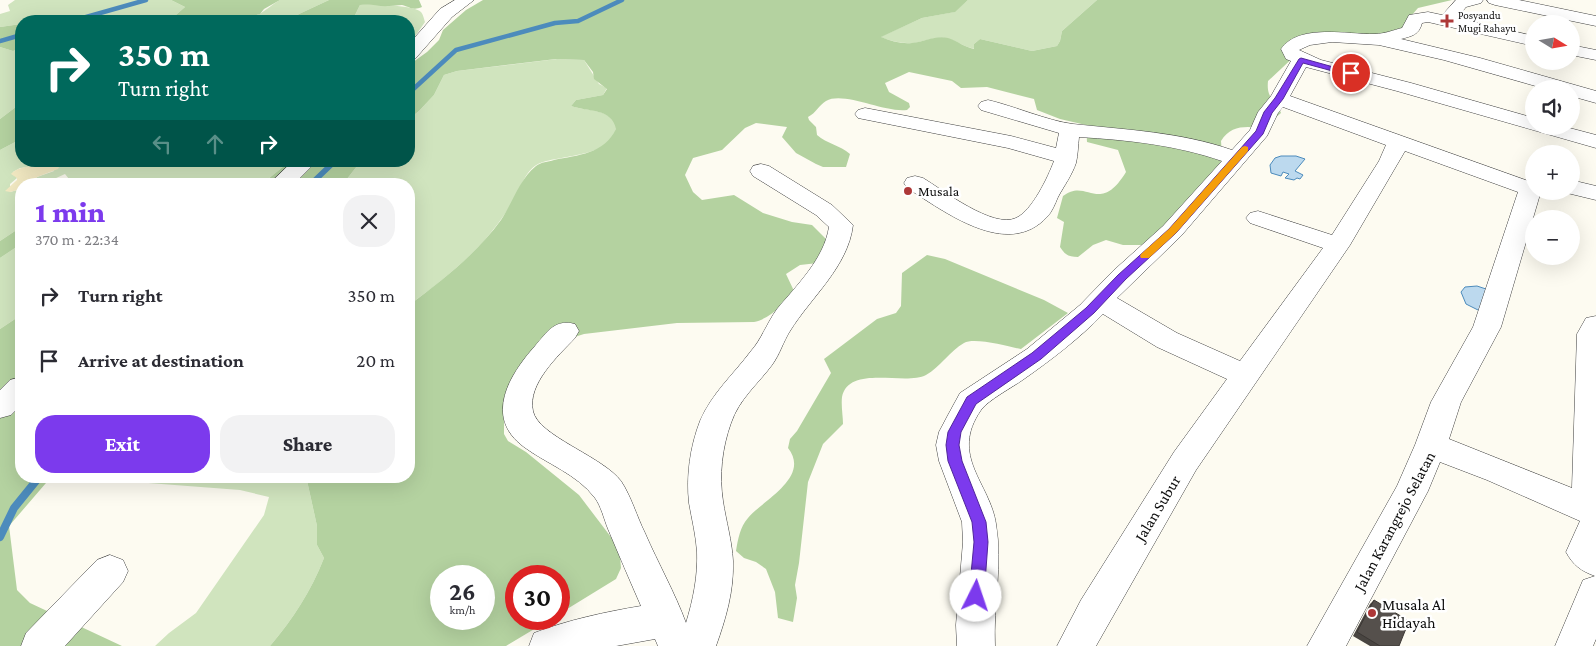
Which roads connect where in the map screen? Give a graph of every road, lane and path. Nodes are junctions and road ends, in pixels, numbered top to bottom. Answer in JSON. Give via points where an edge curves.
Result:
{"nodes":[{"id":1,"x":466,"y":0,"type":"edge"},
{"id":2,"x":1475,"y":0,"type":"edge"},
{"id":3,"x":1495,"y":0,"type":"edge"},
{"id":4,"x":1447,"y":20,"type":"junction"},
{"id":5,"x":1596,"y":21,"type":"edge"},
{"id":6,"x":1525,"y":39,"type":"edge"},
{"id":7,"x":1376,"y":40,"type":"junction"},
{"id":8,"x":415,"y":48,"type":"edge"},
{"id":9,"x":1580,"y":52,"type":"edge"},
{"id":10,"x":1596,"y":55,"type":"edge"},
{"id":11,"x":1301,"y":60,"type":"junction"},
{"id":12,"x":1536,"y":80,"type":"edge"},
{"id":13,"x":1580,"y":92,"type":"edge"},
{"id":14,"x":1596,"y":97,"type":"edge"},
{"id":15,"x":1279,"y":99,"type":"junction"},
{"id":16,"x":988,"y":106,"type":"dead end"},
{"id":17,"x":865,"y":114,"type":"dead end"},
{"id":18,"x":1525,"y":122,"type":"edge"},
{"id":19,"x":1070,"y":130,"type":"junction"},
{"id":20,"x":1571,"y":135,"type":"edge"},
{"id":21,"x":1398,"y":142,"type":"junction"},
{"id":22,"x":1596,"y":142,"type":"edge"},
{"id":23,"x":1066,"y":158,"type":"junction"},
{"id":24,"x":1236,"y":160,"type":"junction"},
{"id":25,"x":299,"y":167,"type":"edge"},
{"id":26,"x":761,"y":171,"type":"dead end"},
{"id":27,"x":287,"y":178,"type":"edge"},
{"id":28,"x":915,"y":183,"type":"dead end"},
{"id":29,"x":1525,"y":187,"type":"edge"},
{"id":30,"x":1580,"y":189,"type":"edge"},
{"id":31,"x":1596,"y":193,"type":"edge"},
{"id":32,"x":1528,"y":200,"type":"edge"},
{"id":33,"x":1258,"y":218,"type":"dead end"},
{"id":34,"x":1338,"y":245,"type":"junction"},
{"id":35,"x":1100,"y":300,"type":"junction"},
{"id":36,"x":1596,"y":325,"type":"edge"},
{"id":37,"x":564,"y":331,"type":"dead end"},
{"id":38,"x":1245,"y":374,"type":"junction"},
{"id":39,"x":15,"y":393,"type":"edge"},
{"id":40,"x":0,"y":407,"type":"edge"},
{"id":41,"x":1430,"y":445,"type":"junction"},
{"id":42,"x":1593,"y":515,"type":"edge"},
{"id":43,"x":1596,"y":561,"type":"edge"},
{"id":44,"x":110,"y":571,"type":"dead end"},
{"id":45,"x":1596,"y":592,"type":"edge"},
{"id":46,"x":673,"y":633,"type":"edge"},
{"id":47,"x":1336,"y":643,"type":"edge"},
{"id":48,"x":40,"y":646,"type":"edge"},
{"id":49,"x":548,"y":646,"type":"edge"},
{"id":50,"x":697,"y":646,"type":"edge"},
{"id":51,"x":976,"y":646,"type":"edge"},
{"id":52,"x":1076,"y":646,"type":"edge"},
{"id":53,"x":1574,"y":646,"type":"edge"}],
"edges":[{"from":1,"to":8,"type":"street","via":[[446,13]]},
{"from":2,"to":4,"type":"street","via":[[1460,4]]},
{"from":3,"to":5,"type":"street"},
{"from":4,"to":6,"type":"street"},
{"from":4,"to":7,"type":"street","via":[[1419,17],[1408,32]]},
{"from":7,"to":11,"type":"street","via":[[1311,39],[1292,45],[1290,49],[1292,55]]},
{"from":7,"to":12,"type":"street"},
{"from":9,"to":10,"type":"street"},
{"from":11,"to":15,"type":"street"},
{"from":11,"to":18,"type":"street"},
{"from":13,"to":14,"type":"street"},
{"from":15,"to":21,"type":"street"},
{"from":15,"to":24,"type":"street","via":[[1268,112],[1260,132]]},
{"from":16,"to":19,"type":"street"},
{"from":17,"to":23,"type":"street","via":[[1011,142]]},
{"from":19,"to":23,"type":"street"},
{"from":19,"to":24,"type":"street","via":[[1173,140]]},
{"from":20,"to":22,"type":"street"},
{"from":21,"to":29,"type":"street"},
{"from":21,"to":34,"type":"street","name":"Jalan Subur"},
{"from":23,"to":28,"type":"street","via":[[1050,194],[1034,218],[1005,227],[984,224]]},
{"from":24,"to":35,"type":"street","via":[[1172,231]]},
{"from":25,"to":27,"type":"street"},
{"from":26,"to":50,"type":"street","via":[[824,210],[841,225],[841,232],[834,250],[778,328],[764,355],[731,393],[714,424],[709,440],[705,492],[715,560],[714,580],[707,620]]},
{"from":30,"to":31,"type":"street"},
{"from":32,"to":41,"type":"street","via":[[1487,327],[1446,402]]},
{"from":33,"to":34,"type":"street"},
{"from":34,"to":38,"type":"street","name":"Jalan Subur"},
{"from":35,"to":38,"type":"street","via":[[1167,340]]},
{"from":35,"to":51,"type":"street","via":[[1037,356],[972,401],[955,432],[952,445],[955,461],[979,522],[981,542]]},
{"from":36,"to":42,"type":"street","via":[[1591,334],[1590,367]]},
{"from":37,"to":46,"type":"street","via":[[522,384],[518,417],[532,436],[571,459],[609,490]]},
{"from":38,"to":52,"type":"street","name":"Jalan Subur","via":[[1186,461]]},
{"from":39,"to":40,"type":"street"},
{"from":41,"to":42,"type":"street","name":"Jalan Karangrejo Selatan","via":[[1499,471]]},
{"from":41,"to":47,"type":"street","name":"Jalan Karangrejo Selatan","via":[[1411,491]]},
{"from":42,"to":43,"type":"street","via":[[1584,552]]},
{"from":44,"to":48,"type":"street"},
{"from":45,"to":53,"type":"street"},
{"from":46,"to":49,"type":"street","via":[[634,624]]}]}
